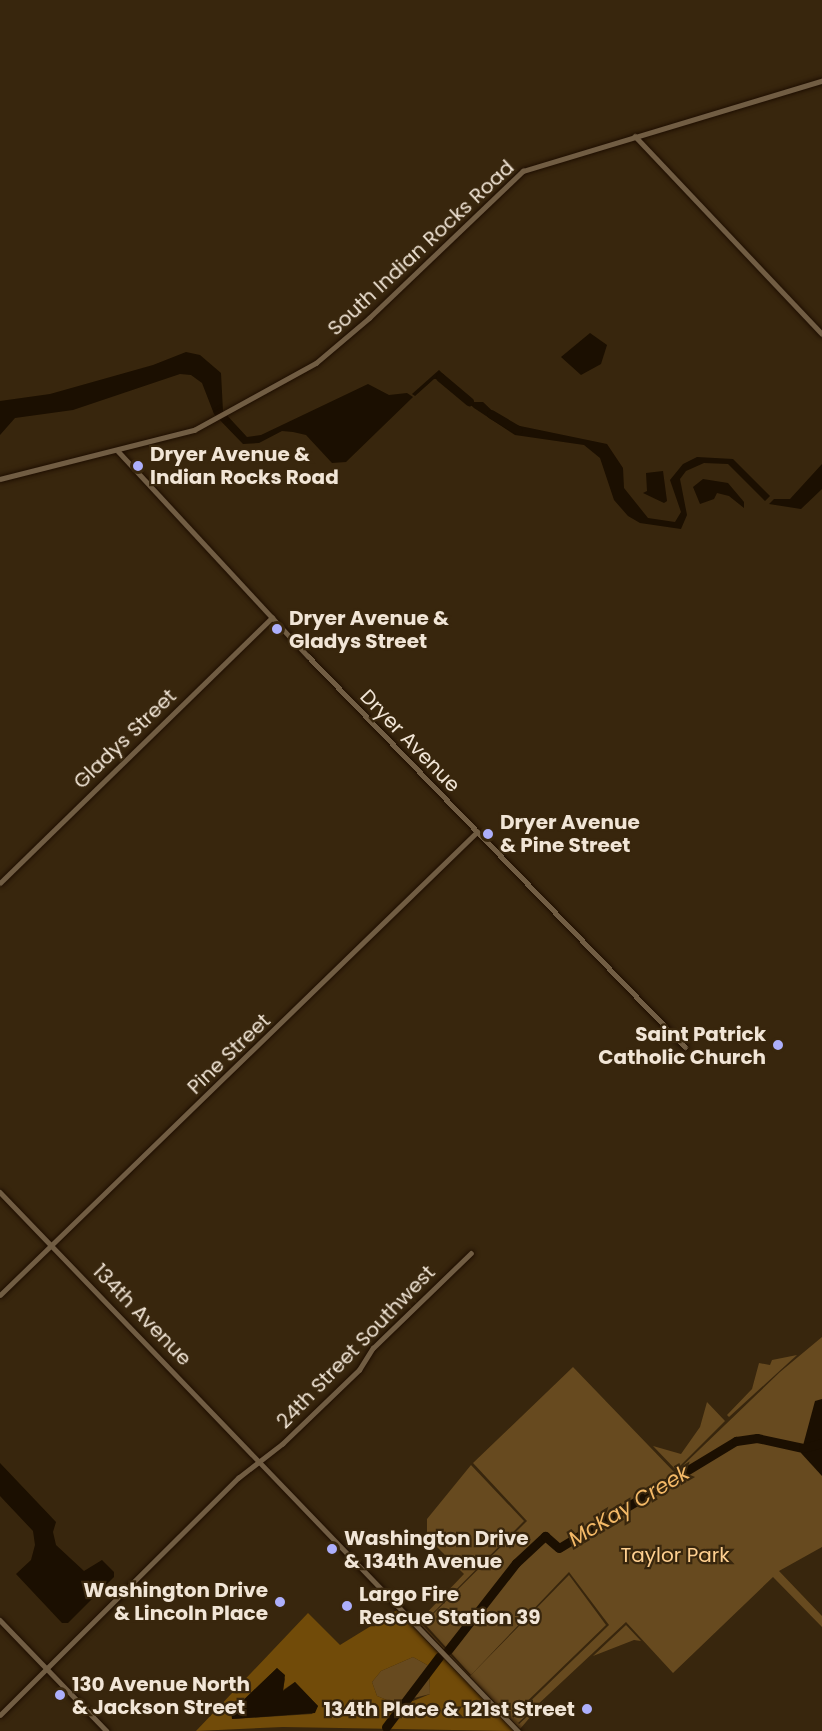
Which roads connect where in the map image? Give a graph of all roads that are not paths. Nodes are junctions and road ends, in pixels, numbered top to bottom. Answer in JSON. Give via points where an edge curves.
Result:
{"nodes":[{"id":1,"x":822,"y":81,"type":"edge"},
{"id":2,"x":635,"y":136,"type":"junction"},
{"id":3,"x":822,"y":334,"type":"edge"},
{"id":4,"x":118,"y":451,"type":"junction"},
{"id":5,"x":0,"y":479,"type":"edge"},
{"id":6,"x":272,"y":618,"type":"junction"},
{"id":7,"x":477,"y":832,"type":"junction"},
{"id":8,"x":0,"y":883,"type":"edge"},
{"id":9,"x":685,"y":1047,"type":"dead end"},
{"id":10,"x":0,"y":1192,"type":"edge"},
{"id":11,"x":53,"y":1245,"type":"junction"},
{"id":12,"x":471,"y":1253,"type":"dead end"},
{"id":13,"x":0,"y":1296,"type":"edge"},
{"id":14,"x":262,"y":1461,"type":"junction"},
{"id":15,"x":0,"y":1620,"type":"edge"},
{"id":16,"x":47,"y":1669,"type":"junction"},
{"id":17,"x":0,"y":1715,"type":"edge"},
{"id":18,"x":107,"y":1731,"type":"edge"},
{"id":19,"x":518,"y":1731,"type":"edge"}],
"edges":[{"from":1,"to":2,"type":"street","name":"South Indian Rocks Road"},
{"from":2,"to":3,"type":"street"},
{"from":2,"to":4,"type":"street","name":"South Indian Rocks Road","via":[[564,156],[515,176],[336,348],[194,430]]},
{"from":4,"to":5,"type":"street","name":"South Indian Rocks Road"},
{"from":4,"to":6,"type":"street","name":"Dryer Avenue"},
{"from":6,"to":7,"type":"street","name":"Dryer Avenue"},
{"from":6,"to":8,"type":"street","name":"Gladys Street"},
{"from":7,"to":9,"type":"street","name":"Dryer Avenue"},
{"from":7,"to":11,"type":"street","name":"Pine Street"},
{"from":10,"to":11,"type":"street","name":"134th Avenue"},
{"from":11,"to":13,"type":"street","name":"Pine Street"},
{"from":11,"to":14,"type":"street","name":"134th Avenue"},
{"from":12,"to":14,"type":"street","name":"24th Street Southwest","via":[[373,1348],[359,1370]]},
{"from":14,"to":16,"type":"street","name":"24th Street Southwest","via":[[238,1478]]},
{"from":14,"to":19,"type":"street","name":"134th Avenue"},
{"from":15,"to":16,"type":"street"},
{"from":16,"to":17,"type":"street","name":"24th Street Southwest"},
{"from":16,"to":18,"type":"street"}]}
